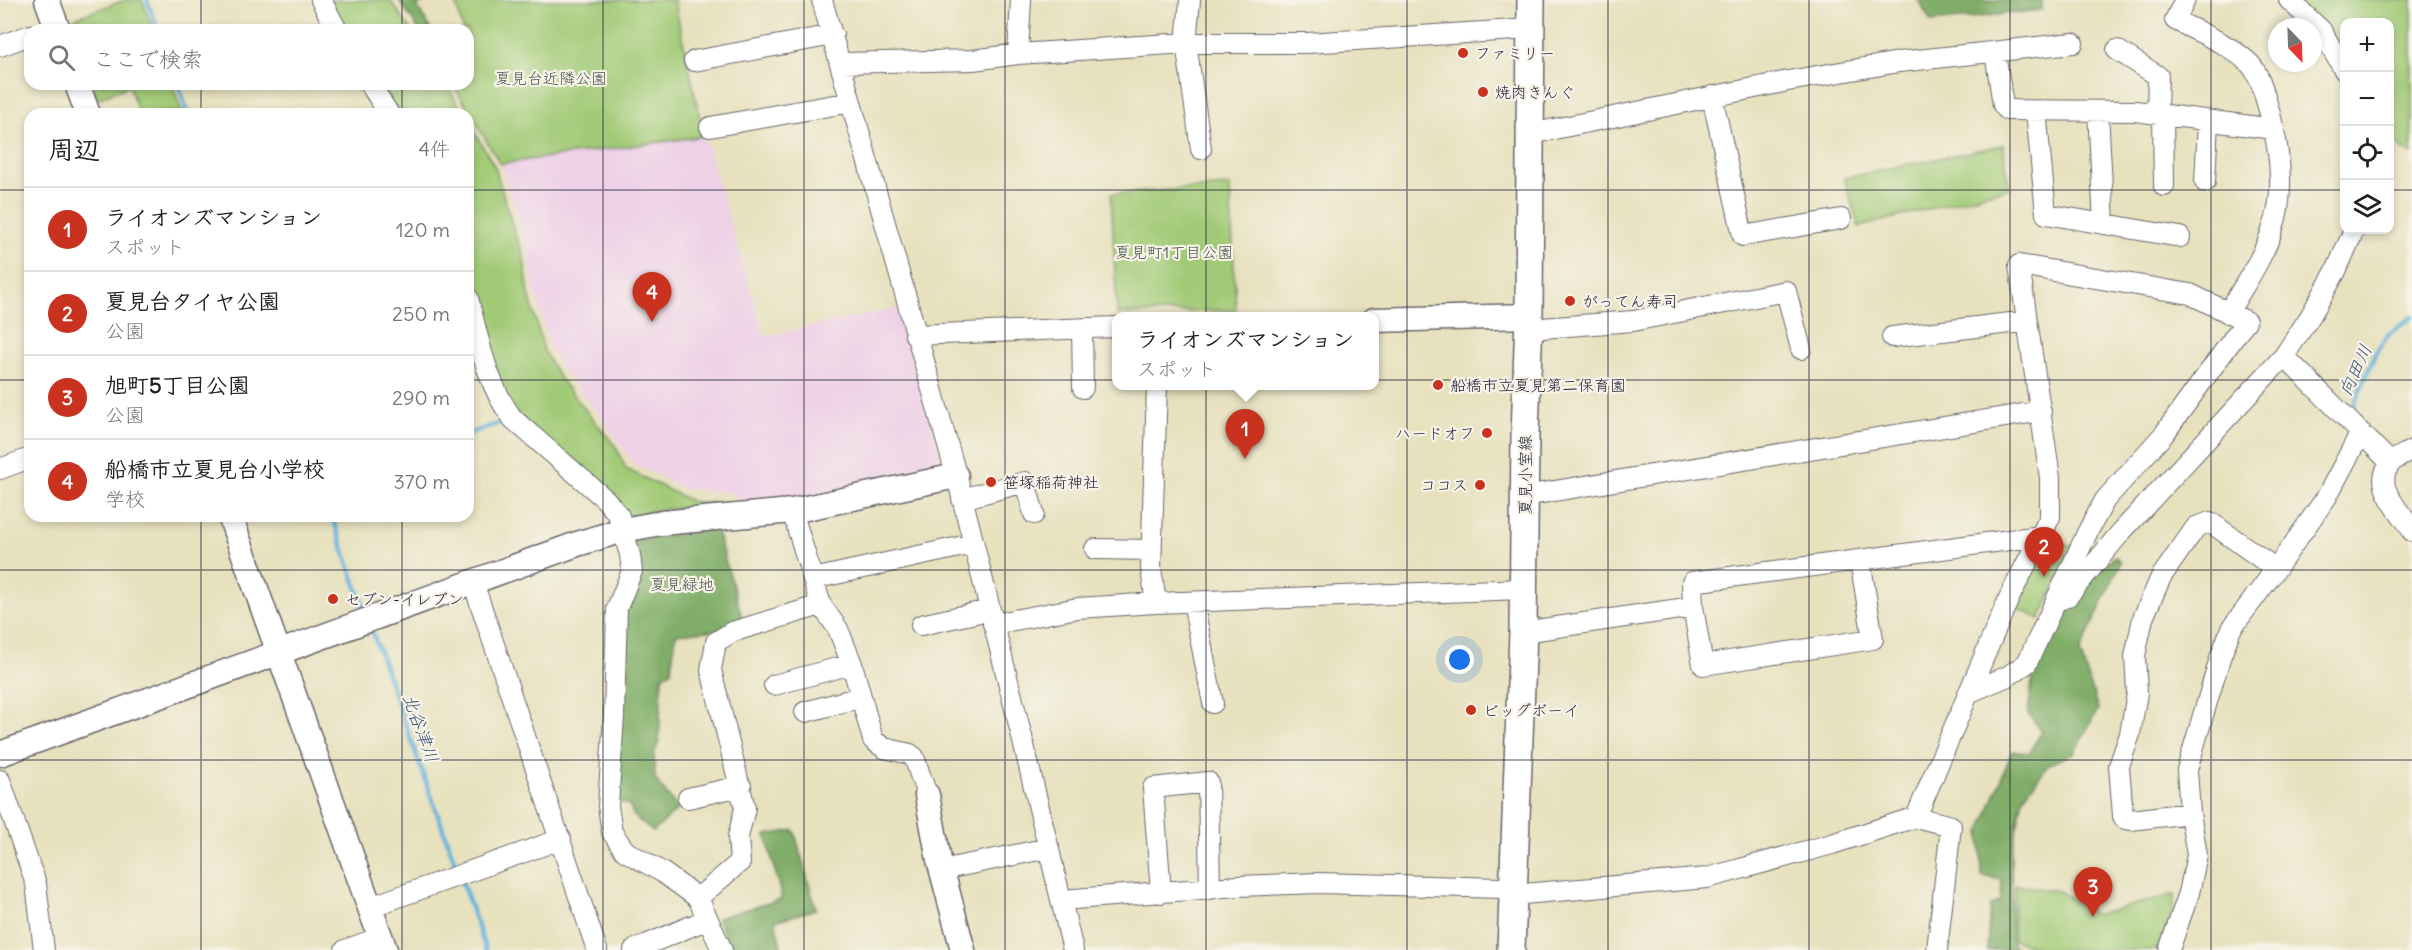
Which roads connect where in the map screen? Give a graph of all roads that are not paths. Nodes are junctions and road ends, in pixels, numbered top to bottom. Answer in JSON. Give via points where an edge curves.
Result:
{"nodes":[{"id":1,"x":47,"y":0,"type":"edge"},
{"id":2,"x":321,"y":0,"type":"edge"},
{"id":3,"x":822,"y":0,"type":"edge"},
{"id":4,"x":1021,"y":0,"type":"edge"},
{"id":5,"x":1190,"y":0,"type":"edge"},
{"id":6,"x":1531,"y":0,"type":"edge"},
{"id":7,"x":2185,"y":0,"type":"edge"},
{"id":8,"x":2289,"y":0,"type":"edge"},
{"id":9,"x":51,"y":24,"type":"edge"},
{"id":10,"x":335,"y":24,"type":"edge"},
{"id":11,"x":1531,"y":29,"type":"junction"},
{"id":12,"x":833,"y":35,"type":"junction"},
{"id":13,"x":24,"y":37,"type":"edge"},
{"id":14,"x":1186,"y":43,"type":"junction"},
{"id":15,"x":2073,"y":43,"type":"dead end"},
{"id":16,"x":0,"y":46,"type":"edge"},
{"id":17,"x":2117,"y":50,"type":"dead end"},
{"id":18,"x":1995,"y":52,"type":"junction"},
{"id":19,"x":1018,"y":54,"type":"junction"},
{"id":20,"x":694,"y":61,"type":"dead end"},
{"id":21,"x":841,"y":63,"type":"junction"},
{"id":22,"x":2340,"y":63,"type":"edge"},
{"id":23,"x":79,"y":90,"type":"edge"},
{"id":24,"x":374,"y":90,"type":"edge"},
{"id":25,"x":1712,"y":96,"type":"junction"},
{"id":26,"x":851,"y":102,"type":"junction"},
{"id":27,"x":86,"y":108,"type":"edge"},
{"id":28,"x":385,"y":108,"type":"edge"},
{"id":29,"x":2036,"y":111,"type":"junction"},
{"id":30,"x":2097,"y":111,"type":"junction"},
{"id":31,"x":2160,"y":114,"type":"junction"},
{"id":32,"x":2208,"y":120,"type":"junction"},
{"id":33,"x":710,"y":127,"type":"dead end"},
{"id":34,"x":2274,"y":129,"type":"junction"},
{"id":35,"x":1530,"y":134,"type":"junction"},
{"id":36,"x":1201,"y":149,"type":"dead end"},
{"id":37,"x":2205,"y":182,"type":"dead end"},
{"id":38,"x":2164,"y":186,"type":"dead end"},
{"id":39,"x":1840,"y":219,"type":"dead end"},
{"id":40,"x":2104,"y":224,"type":"junction"},
{"id":41,"x":2352,"y":234,"type":"edge"},
{"id":42,"x":2180,"y":237,"type":"dead end"},
{"id":43,"x":2228,"y":313,"type":"junction"},
{"id":44,"x":1379,"y":320,"type":"edge"},
{"id":45,"x":2027,"y":321,"type":"junction"},
{"id":46,"x":1529,"y":322,"type":"junction"},
{"id":47,"x":474,"y":327,"type":"edge"},
{"id":48,"x":1112,"y":327,"type":"edge"},
{"id":49,"x":1082,"y":329,"type":"junction"},
{"id":50,"x":915,"y":335,"type":"junction"},
{"id":51,"x":1892,"y":337,"type":"dead end"},
{"id":52,"x":1801,"y":349,"type":"dead end"},
{"id":53,"x":2284,"y":356,"type":"junction"},
{"id":54,"x":1083,"y":388,"type":"dead end"},
{"id":55,"x":1157,"y":390,"type":"edge"},
{"id":56,"x":2041,"y":411,"type":"junction"},
{"id":57,"x":2361,"y":432,"type":"junction"},
{"id":58,"x":2412,"y":450,"type":"edge"},
{"id":59,"x":24,"y":460,"type":"edge"},
{"id":60,"x":2391,"y":463,"type":"junction"},
{"id":61,"x":0,"y":469,"type":"edge"},
{"id":62,"x":959,"y":487,"type":"junction"},
{"id":63,"x":1524,"y":495,"type":"junction"},
{"id":64,"x":792,"y":511,"type":"junction"},
{"id":65,"x":1034,"y":514,"type":"dead end"},
{"id":66,"x":232,"y":522,"type":"edge"},
{"id":67,"x":623,"y":530,"type":"junction"},
{"id":68,"x":2412,"y":531,"type":"edge"},
{"id":69,"x":2040,"y":536,"type":"junction"},
{"id":70,"x":973,"y":544,"type":"junction"},
{"id":71,"x":1095,"y":549,"type":"dead end"},
{"id":72,"x":1152,"y":550,"type":"junction"},
{"id":73,"x":1860,"y":560,"type":"junction"},
{"id":74,"x":2276,"y":569,"type":"junction"},
{"id":75,"x":813,"y":579,"type":"junction"},
{"id":76,"x":473,"y":582,"type":"junction"},
{"id":77,"x":1523,"y":590,"type":"junction"},
{"id":78,"x":1193,"y":602,"type":"junction"},
{"id":79,"x":1156,"y":603,"type":"junction"},
{"id":80,"x":2054,"y":604,"type":"junction"},
{"id":81,"x":821,"y":605,"type":"junction"},
{"id":82,"x":1694,"y":607,"type":"junction"},
{"id":83,"x":991,"y":617,"type":"junction"},
{"id":84,"x":921,"y":625,"type":"dead end"},
{"id":85,"x":1523,"y":632,"type":"junction"},
{"id":86,"x":279,"y":651,"type":"junction"},
{"id":87,"x":852,"y":664,"type":"junction"},
{"id":88,"x":774,"y":684,"type":"dead end"},
{"id":89,"x":1968,"y":693,"type":"junction"},
{"id":90,"x":861,"y":697,"type":"junction"},
{"id":91,"x":1213,"y":703,"type":"dead end"},
{"id":92,"x":805,"y":712,"type":"dead end"},
{"id":93,"x":0,"y":754,"type":"edge"},
{"id":94,"x":0,"y":780,"type":"edge"},
{"id":95,"x":741,"y":786,"type":"junction"},
{"id":96,"x":927,"y":795,"type":"joint"},
{"id":97,"x":688,"y":798,"type":"dead end"},
{"id":98,"x":2190,"y":813,"type":"junction"},
{"id":99,"x":1916,"y":817,"type":"junction"},
{"id":100,"x":561,"y":839,"type":"junction"},
{"id":101,"x":1048,"y":848,"type":"junction"},
{"id":102,"x":941,"y":870,"type":"junction"},
{"id":103,"x":1210,"y":889,"type":"junction"},
{"id":104,"x":1513,"y":891,"type":"junction"},
{"id":105,"x":1161,"y":893,"type":"junction"},
{"id":106,"x":698,"y":898,"type":"junction"},
{"id":107,"x":1062,"y":900,"type":"junction"},
{"id":108,"x":370,"y":907,"type":"junction"},
{"id":109,"x":708,"y":919,"type":"junction"},
{"id":110,"x":383,"y":944,"type":"edge"},
{"id":111,"x":44,"y":950,"type":"edge"},
{"id":112,"x":345,"y":950,"type":"edge"},
{"id":113,"x":597,"y":950,"type":"edge"},
{"id":114,"x":634,"y":950,"type":"edge"},
{"id":115,"x":722,"y":950,"type":"edge"},
{"id":116,"x":963,"y":950,"type":"edge"},
{"id":117,"x":1073,"y":950,"type":"edge"},
{"id":118,"x":1511,"y":950,"type":"edge"},
{"id":119,"x":1937,"y":950,"type":"edge"},
{"id":120,"x":2169,"y":950,"type":"edge"}],
"edges":[{"from":1,"to":9,"type":"street"},
{"from":2,"to":10,"type":"street"},
{"from":3,"to":12,"type":"street"},
{"from":4,"to":19,"type":"street"},
{"from":5,"to":14,"type":"street"},
{"from":6,"to":11,"type":"main road","name":"夏見小室線"},
{"from":7,"to":34,"type":"street","via":[[2175,20],[2239,53],[2252,66]]},
{"from":8,"to":22,"type":"street","via":[[2321,30]]},
{"from":11,"to":14,"type":"street","via":[[1307,43]]},
{"from":11,"to":35,"type":"main road","name":"夏見小室線"},
{"from":12,"to":20,"type":"street"},
{"from":12,"to":21,"type":"street"},
{"from":13,"to":16,"type":"street"},
{"from":14,"to":19,"type":"street"},
{"from":14,"to":36,"type":"street"},
{"from":15,"to":18,"type":"street"},
{"from":17,"to":31,"type":"street","via":[[2158,76]]},
{"from":18,"to":25,"type":"street","via":[[1899,62]]},
{"from":18,"to":29,"type":"street","via":[[2003,105],[2007,110]]},
{"from":19,"to":21,"type":"street","via":[[973,60]]},
{"from":21,"to":26,"type":"street"},
{"from":23,"to":27,"type":"street"},
{"from":24,"to":28,"type":"street"},
{"from":25,"to":35,"type":"street"},
{"from":25,"to":39,"type":"street","via":[[1743,236]]},
{"from":26,"to":33,"type":"street"},
{"from":26,"to":50,"type":"street"},
{"from":29,"to":30,"type":"street"},
{"from":29,"to":40,"type":"street","via":[[2046,214]]},
{"from":30,"to":31,"type":"street"},
{"from":30,"to":40,"type":"street"},
{"from":31,"to":32,"type":"street"},
{"from":31,"to":38,"type":"street"},
{"from":32,"to":34,"type":"street"},
{"from":32,"to":37,"type":"street"},
{"from":34,"to":43,"type":"street","via":[[2279,163],[2274,225]]},
{"from":35,"to":46,"type":"main road","name":"夏見小室線"},
{"from":40,"to":42,"type":"street"},
{"from":41,"to":53,"type":"street","via":[[2336,271]]},
{"from":43,"to":45,"type":"street","via":[[2190,294],[2019,265]]},
{"from":43,"to":80,"type":"street","via":[[2246,321],[2164,434],[2105,500]]},
{"from":44,"to":46,"type":"street"},
{"from":45,"to":51,"type":"street"},
{"from":45,"to":56,"type":"street"},
{"from":46,"to":52,"type":"street","via":[[1633,321],[1786,291]]},
{"from":46,"to":63,"type":"main road","name":"夏見小室線"},
{"from":47,"to":67,"type":"street","via":[[502,405],[606,500]]},
{"from":48,"to":49,"type":"street"},
{"from":49,"to":50,"type":"street"},
{"from":49,"to":54,"type":"street"},
{"from":50,"to":62,"type":"street"},
{"from":53,"to":57,"type":"street"},
{"from":53,"to":80,"type":"street","via":[[2122,531],[2068,596]]},
{"from":55,"to":72,"type":"street"},
{"from":56,"to":63,"type":"street"},
{"from":56,"to":69,"type":"street","via":[[2050,478],[2050,518]]},
{"from":57,"to":60,"type":"street"},
{"from":57,"to":74,"type":"street","via":[[2326,498]]},
{"from":58,"to":60,"type":"street"},
{"from":59,"to":61,"type":"street"},
{"from":60,"to":68,"type":"street","via":[[2385,480],[2387,495]]},
{"from":62,"to":64,"type":"street"},
{"from":62,"to":65,"type":"street","via":[[1025,483]]},
{"from":62,"to":70,"type":"street"},
{"from":63,"to":77,"type":"main road","name":"夏見小室線"},
{"from":64,"to":67,"type":"street"},
{"from":64,"to":75,"type":"street"},
{"from":66,"to":86,"type":"street"},
{"from":67,"to":76,"type":"street"},
{"from":67,"to":106,"type":"street","via":[[632,571],[617,608],[608,806],[612,832],[625,851]]},
{"from":69,"to":73,"type":"street"},
{"from":69,"to":89,"type":"street"},
{"from":70,"to":75,"type":"street"},
{"from":70,"to":83,"type":"street"},
{"from":71,"to":72,"type":"street"},
{"from":72,"to":79,"type":"street"},
{"from":73,"to":82,"type":"street","via":[[1692,582]]},
{"from":73,"to":82,"type":"street","via":[[1873,639],[1703,665]]},
{"from":74,"to":98,"type":"street","via":[[2231,629],[2220,658],[2187,770]]},
{"from":74,"to":98,"type":"street","via":[[2210,522],[2196,526],[2161,577],[2143,618],[2135,656],[2137,693],[2130,734],[2119,766],[2123,816],[2132,820]]},
{"from":75,"to":81,"type":"street"},
{"from":76,"to":86,"type":"street"},
{"from":76,"to":100,"type":"street"},
{"from":77,"to":78,"type":"street"},
{"from":77,"to":85,"type":"main road","name":"夏見小室線"},
{"from":78,"to":79,"type":"street"},
{"from":78,"to":91,"type":"street"},
{"from":79,"to":83,"type":"street"},
{"from":80,"to":89,"type":"street","via":[[2027,663]]},
{"from":81,"to":87,"type":"street","via":[[838,628]]},
{"from":81,"to":95,"type":"street","via":[[732,632],[716,642],[711,670]]},
{"from":82,"to":85,"type":"street"},
{"from":83,"to":84,"type":"street"},
{"from":83,"to":101,"type":"street"},
{"from":85,"to":104,"type":"main road","name":"夏見小室線"},
{"from":86,"to":93,"type":"street"},
{"from":86,"to":108,"type":"street"},
{"from":87,"to":88,"type":"street"},
{"from":87,"to":90,"type":"street"},
{"from":89,"to":99,"type":"street"},
{"from":90,"to":92,"type":"street"},
{"from":90,"to":96,"type":"street","via":[[873,740],[884,748],[914,757]]},
{"from":94,"to":111,"type":"street","via":[[36,884]]},
{"from":95,"to":97,"type":"street"},
{"from":95,"to":106,"type":"street","via":[[745,808],[738,837],[740,862]]},
{"from":96,"to":102,"type":"street"},
{"from":98,"to":120,"type":"street","via":[[2197,855],[2189,893]]},
{"from":99,"to":104,"type":"street","via":[[1707,878],[1523,894]]},
{"from":99,"to":119,"type":"street","via":[[1951,826]]},
{"from":100,"to":108,"type":"street"},
{"from":100,"to":113,"type":"street"},
{"from":101,"to":102,"type":"street"},
{"from":101,"to":107,"type":"street"},
{"from":102,"to":116,"type":"street"},
{"from":103,"to":104,"type":"street","via":[[1319,884],[1443,885]]},
{"from":103,"to":105,"type":"street"},
{"from":103,"to":105,"type":"street","via":[[1208,782],[1153,788]]},
{"from":104,"to":118,"type":"main road","name":"夏見小室線"},
{"from":105,"to":107,"type":"street"},
{"from":106,"to":109,"type":"street"},
{"from":107,"to":117,"type":"street"},
{"from":108,"to":110,"type":"street"},
{"from":109,"to":114,"type":"street"},
{"from":109,"to":115,"type":"street"},
{"from":110,"to":112,"type":"street"}]}
